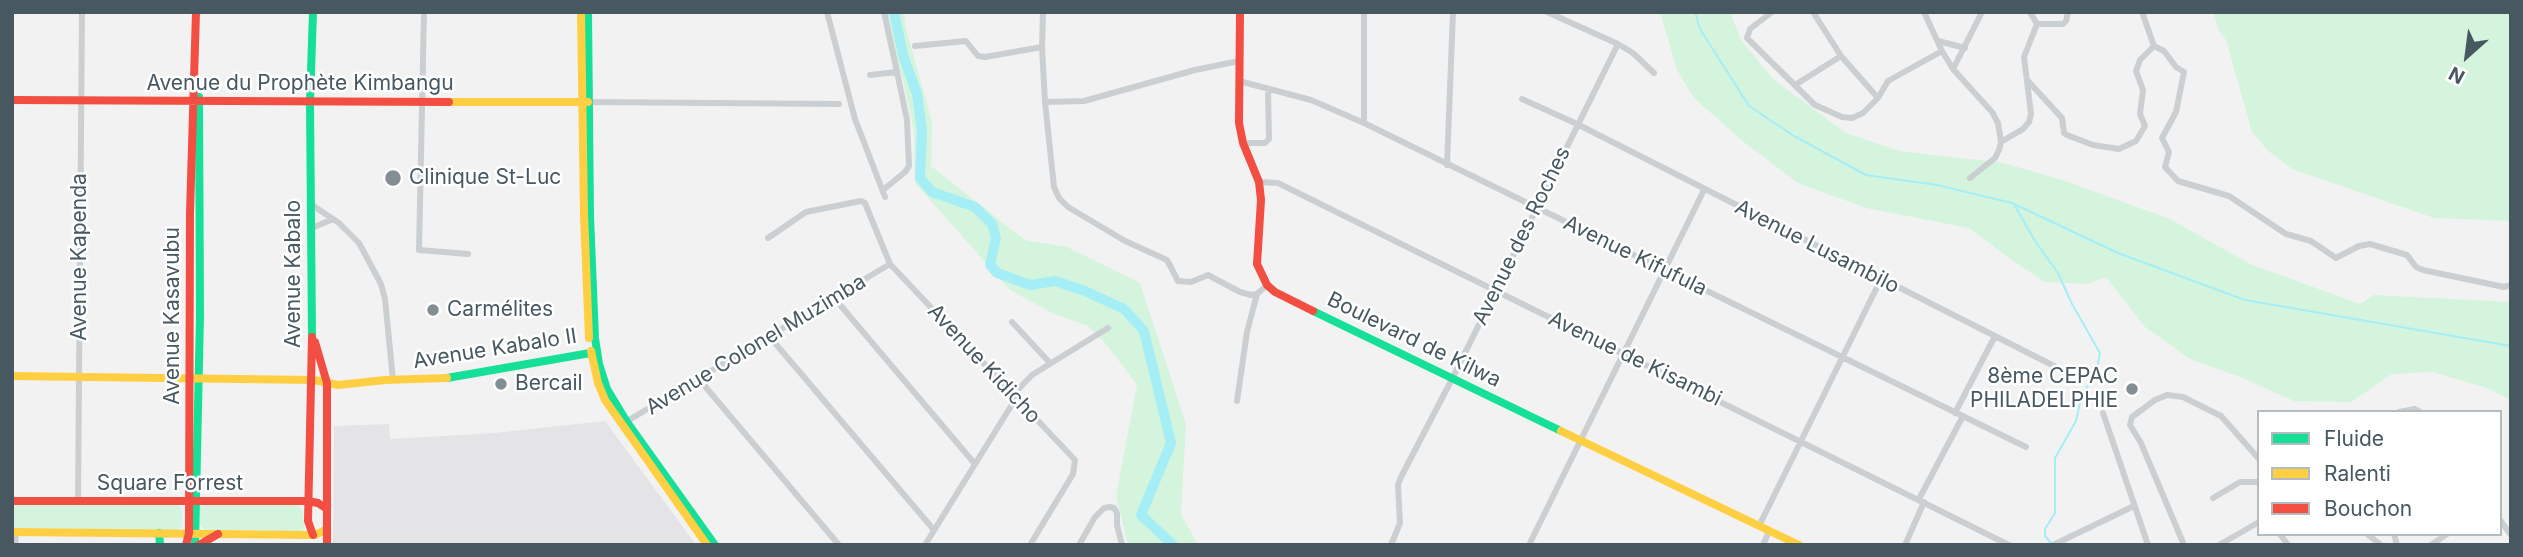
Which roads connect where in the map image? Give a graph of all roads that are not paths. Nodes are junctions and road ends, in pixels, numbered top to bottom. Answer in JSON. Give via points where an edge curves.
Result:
{"nodes":[{"id":1,"x":82,"y":12,"type":"edge"},
{"id":2,"x":196,"y":12,"type":"edge"},
{"id":3,"x":313,"y":12,"type":"edge"},
{"id":4,"x":424,"y":12,"type":"edge"},
{"id":5,"x":580,"y":12,"type":"edge"},
{"id":6,"x":588,"y":12,"type":"edge"},
{"id":7,"x":827,"y":12,"type":"edge"},
{"id":8,"x":884,"y":12,"type":"edge"},
{"id":9,"x":1043,"y":12,"type":"edge"},
{"id":10,"x":1240,"y":12,"type":"edge"},
{"id":11,"x":1364,"y":12,"type":"edge"},
{"id":12,"x":1453,"y":12,"type":"edge"},
{"id":13,"x":1547,"y":12,"type":"edge"},
{"id":14,"x":1772,"y":12,"type":"edge"},
{"id":15,"x":1813,"y":12,"type":"edge"},
{"id":16,"x":1924,"y":12,"type":"edge"},
{"id":17,"x":1982,"y":12,"type":"edge"},
{"id":18,"x":2030,"y":12,"type":"edge"},
{"id":19,"x":2068,"y":12,"type":"edge"},
{"id":20,"x":2142,"y":12,"type":"edge"},
{"id":21,"x":2037,"y":24,"type":"junction"},
{"id":22,"x":1938,"y":41,"type":"junction"},
{"id":23,"x":1618,"y":44,"type":"junction"},
{"id":24,"x":915,"y":46,"type":"dead end"},
{"id":25,"x":2154,"y":46,"type":"junction"},
{"id":26,"x":1042,"y":47,"type":"junction"},
{"id":27,"x":1965,"y":48,"type":"junction"},
{"id":28,"x":1942,"y":51,"type":"junction"},
{"id":29,"x":1841,"y":56,"type":"junction"},
{"id":30,"x":1239,"y":61,"type":"junction"},
{"id":31,"x":1953,"y":69,"type":"junction"},
{"id":32,"x":897,"y":72,"type":"junction"},
{"id":33,"x":1654,"y":73,"type":"dead end"},
{"id":34,"x":870,"y":75,"type":"dead end"},
{"id":35,"x":1239,"y":81,"type":"junction"},
{"id":36,"x":2028,"y":81,"type":"junction"},
{"id":37,"x":1795,"y":85,"type":"junction"},
{"id":38,"x":1268,"y":89,"type":"junction"},
{"id":39,"x":1878,"y":98,"type":"junction"},
{"id":40,"x":1522,"y":99,"type":"dead end"},
{"id":41,"x":12,"y":100,"type":"edge"},
{"id":42,"x":80,"y":100,"type":"junction"},
{"id":43,"x":196,"y":101,"type":"junction"},
{"id":44,"x":310,"y":102,"type":"junction"},
{"id":45,"x":423,"y":102,"type":"junction"},
{"id":46,"x":1045,"y":102,"type":"junction"},
{"id":47,"x":585,"y":103,"type":"junction"},
{"id":48,"x":839,"y":104,"type":"dead end"},
{"id":49,"x":1364,"y":123,"type":"junction"},
{"id":50,"x":1577,"y":124,"type":"junction"},
{"id":51,"x":2001,"y":142,"type":"junction"},
{"id":52,"x":1243,"y":143,"type":"junction"},
{"id":53,"x":1447,"y":165,"type":"junction"},
{"id":54,"x":1970,"y":178,"type":"dead end"},
{"id":55,"x":1259,"y":182,"type":"junction"},
{"id":56,"x":1704,"y":190,"type":"junction"},
{"id":57,"x":312,"y":205,"type":"junction"},
{"id":58,"x":1537,"y":208,"type":"junction"},
{"id":59,"x":333,"y":219,"type":"junction"},
{"id":60,"x":312,"y":228,"type":"junction"},
{"id":61,"x":768,"y":239,"type":"dead end"},
{"id":62,"x":468,"y":254,"type":"dead end"},
{"id":63,"x":890,"y":264,"type":"junction"},
{"id":64,"x":1663,"y":270,"type":"junction"},
{"id":65,"x":1881,"y":279,"type":"junction"},
{"id":66,"x":1267,"y":285,"type":"junction"},
{"id":67,"x":2511,"y":285,"type":"edge"},
{"id":68,"x":1495,"y":290,"type":"junction"},
{"id":69,"x":1257,"y":294,"type":"junction"},
{"id":70,"x":835,"y":299,"type":"junction"},
{"id":71,"x":1012,"y":322,"type":"dead end"},
{"id":72,"x":1108,"y":328,"type":"dead end"},
{"id":73,"x":312,"y":332,"type":"junction"},
{"id":74,"x":769,"y":336,"type":"junction"},
{"id":75,"x":1995,"y":336,"type":"junction"},
{"id":76,"x":593,"y":352,"type":"junction"},
{"id":77,"x":1623,"y":352,"type":"junction"},
{"id":78,"x":1842,"y":357,"type":"junction"},
{"id":79,"x":1050,"y":363,"type":"junction"},
{"id":80,"x":2058,"y":368,"type":"dead end"},
{"id":81,"x":12,"y":376,"type":"edge"},
{"id":82,"x":79,"y":377,"type":"junction"},
{"id":83,"x":698,"y":378,"type":"junction"},
{"id":84,"x":194,"y":379,"type":"junction"},
{"id":85,"x":1452,"y":379,"type":"junction"},
{"id":86,"x":311,"y":380,"type":"junction"},
{"id":87,"x":393,"y":380,"type":"junction"},
{"id":88,"x":327,"y":383,"type":"junction"},
{"id":89,"x":1015,"y":397,"type":"junction"},
{"id":90,"x":1237,"y":401,"type":"dead end"},
{"id":91,"x":1955,"y":413,"type":"junction"},
{"id":92,"x":2104,"y":413,"type":"dead end"},
{"id":93,"x":1963,"y":416,"type":"junction"},
{"id":94,"x":624,"y":423,"type":"junction"},
{"id":95,"x":1801,"y":440,"type":"junction"},
{"id":96,"x":1580,"y":441,"type":"junction"},
{"id":97,"x":2026,"y":447,"type":"dead end"},
{"id":98,"x":2257,"y":457,"type":"edge"},
{"id":99,"x":975,"y":464,"type":"junction"},
{"id":100,"x":2257,"y":482,"type":"edge"},
{"id":101,"x":2213,"y":498,"type":"dead end"},
{"id":102,"x":12,"y":501,"type":"edge"},
{"id":103,"x":78,"y":501,"type":"junction"},
{"id":104,"x":193,"y":501,"type":"junction"},
{"id":105,"x":308,"y":501,"type":"junction"},
{"id":106,"x":1922,"y":501,"type":"junction"},
{"id":107,"x":2134,"y":506,"type":"junction"},
{"id":108,"x":327,"y":509,"type":"junction"},
{"id":109,"x":2257,"y":523,"type":"edge"},
{"id":110,"x":696,"y":524,"type":"junction"},
{"id":111,"x":1759,"y":526,"type":"junction"},
{"id":112,"x":327,"y":529,"type":"junction"},
{"id":113,"x":934,"y":530,"type":"junction"},
{"id":114,"x":1769,"y":531,"type":"junction"},
{"id":115,"x":14,"y":532,"type":"edge"},
{"id":116,"x":159,"y":533,"type":"junction"},
{"id":117,"x":193,"y":533,"type":"junction"},
{"id":118,"x":219,"y":534,"type":"junction"},
{"id":119,"x":245,"y":535,"type":"junction"},
{"id":120,"x":314,"y":535,"type":"junction"},
{"id":121,"x":15,"y":545,"type":"edge"},
{"id":122,"x":160,"y":545,"type":"edge"},
{"id":123,"x":186,"y":545,"type":"edge"},
{"id":124,"x":197,"y":545,"type":"edge"},
{"id":125,"x":246,"y":545,"type":"edge"},
{"id":126,"x":326,"y":545,"type":"edge"},
{"id":127,"x":707,"y":545,"type":"edge"},
{"id":128,"x":715,"y":545,"type":"edge"},
{"id":129,"x":839,"y":545,"type":"edge"},
{"id":130,"x":926,"y":545,"type":"edge"},
{"id":131,"x":1030,"y":545,"type":"edge"},
{"id":132,"x":1079,"y":545,"type":"edge"},
{"id":133,"x":1122,"y":545,"type":"edge"},
{"id":134,"x":1391,"y":545,"type":"edge"},
{"id":135,"x":1529,"y":545,"type":"edge"},
{"id":136,"x":1762,"y":545,"type":"edge"},
{"id":137,"x":1799,"y":545,"type":"edge"},
{"id":138,"x":1905,"y":545,"type":"edge"},
{"id":139,"x":2009,"y":545,"type":"edge"},
{"id":140,"x":2053,"y":545,"type":"edge"},
{"id":141,"x":2148,"y":545,"type":"edge"},
{"id":142,"x":2184,"y":545,"type":"edge"},
{"id":143,"x":2219,"y":545,"type":"edge"}],
"edges":[{"from":1,"to":42,"type":"street","name":"Avenue Kapenda"},
{"from":2,"to":43,"type":"street","name":"Avenue Kasavubu"},
{"from":3,"to":44,"type":"street","name":"Avenue Kabalo"},
{"from":4,"to":45,"type":"street"},
{"from":5,"to":47,"type":"street"},
{"from":6,"to":47,"type":"street"},
{"from":7,"to":32,"type":"street","via":[[855,118],[884,193],[909,166],[907,120]]},
{"from":8,"to":32,"type":"street"},
{"from":9,"to":26,"type":"street"},
{"from":10,"to":30,"type":"street"},
{"from":11,"to":49,"type":"street"},
{"from":12,"to":53,"type":"street"},
{"from":13,"to":23,"type":"street"},
{"from":14,"to":37,"type":"street","via":[[1750,29],[1747,38]]},
{"from":15,"to":29,"type":"street"},
{"from":16,"to":22,"type":"street"},
{"from":17,"to":27,"type":"street"},
{"from":18,"to":21,"type":"street"},
{"from":19,"to":21,"type":"street","via":[[2063,24]]},
{"from":20,"to":25,"type":"street"},
{"from":21,"to":36,"type":"street","via":[[2024,58]]},
{"from":22,"to":27,"type":"street"},
{"from":22,"to":28,"type":"street"},
{"from":23,"to":33,"type":"street"},
{"from":23,"to":50,"type":"street","name":"Avenue des Roches"},
{"from":24,"to":26,"type":"street","via":[[966,41],[978,56],[985,57]]},
{"from":25,"to":36,"type":"street","via":[[2136,71],[2143,90],[2140,114],[2145,126],[2136,141],[2119,149],[2064,133],[2062,118]]},
{"from":25,"to":67,"type":"street","via":[[2184,72],[2178,104],[2162,138],[2169,152],[2165,167],[2182,183],[2229,196],[2286,234],[2316,244],[2336,258],[2370,244],[2407,255],[2423,270]]},
{"from":26,"to":46,"type":"street"},
{"from":27,"to":31,"type":"street"},
{"from":28,"to":31,"type":"street"},
{"from":28,"to":39,"type":"street","via":[[1888,81]]},
{"from":29,"to":37,"type":"street"},
{"from":29,"to":39,"type":"street"},
{"from":30,"to":35,"type":"street"},
{"from":30,"to":46,"type":"street","via":[[1084,101]]},
{"from":31,"to":51,"type":"street","via":[[1992,112]]},
{"from":32,"to":34,"type":"street"},
{"from":35,"to":38,"type":"street","name":"Avenue Kifufula"},
{"from":35,"to":52,"type":"street"},
{"from":36,"to":51,"type":"street","via":[[2029,122]]},
{"from":37,"to":39,"type":"street","via":[[1815,105],[1842,117],[1863,113]]},
{"from":38,"to":49,"type":"street","name":"Avenue Kifufula","via":[[1322,104]]},
{"from":38,"to":52,"type":"street","via":[[1268,141]]},
{"from":40,"to":50,"type":"street","name":"Avenue Lusambilo"},
{"from":41,"to":42,"type":"street","name":"Avenue du Prophète Kimbangu"},
{"from":42,"to":43,"type":"street","name":"Avenue du Prophète Kimbangu"},
{"from":42,"to":82,"type":"street","name":"Avenue Kapenda"},
{"from":43,"to":44,"type":"street","name":"Avenue du Prophète Kimbangu"},
{"from":43,"to":84,"type":"street","name":"Avenue Kasavubu","via":[[200,316]]},
{"from":44,"to":45,"type":"street","name":"Avenue du Prophète Kimbangu"},
{"from":44,"to":57,"type":"street","name":"Avenue Kabalo"},
{"from":45,"to":47,"type":"street","name":"Avenue du Prophète Kimbangu"},
{"from":45,"to":62,"type":"street","via":[[419,250]]},
{"from":46,"to":69,"type":"street","via":[[1059,198],[1125,241],[1167,260],[1178,281],[1191,282],[1208,275],[1240,292]]},
{"from":47,"to":48,"type":"street"},
{"from":47,"to":76,"type":"street"},
{"from":49,"to":53,"type":"street","name":"Avenue Kifufula"},
{"from":50,"to":56,"type":"street","name":"Avenue Lusambilo"},
{"from":50,"to":58,"type":"street","name":"Avenue des Roches"},
{"from":51,"to":54,"type":"street","via":[[1995,158]]},
{"from":52,"to":55,"type":"street"},
{"from":53,"to":58,"type":"street","name":"Avenue Kifufula"},
{"from":55,"to":66,"type":"street","via":[[1256,264]]},
{"from":55,"to":68,"type":"street","name":"Avenue de Kisambi","via":[[1278,183]]},
{"from":56,"to":64,"type":"street"},
{"from":56,"to":65,"type":"street","name":"Avenue Lusambilo"},
{"from":57,"to":59,"type":"street","name":"Avenue Kabalo II"},
{"from":57,"to":60,"type":"street","name":"Avenue Kabalo"},
{"from":58,"to":64,"type":"street","name":"Avenue Kifufula"},
{"from":58,"to":68,"type":"street","name":"Avenue des Roches"},
{"from":59,"to":60,"type":"street"},
{"from":59,"to":87,"type":"street","name":"Avenue Kabalo II","via":[[359,243],[382,284]]},
{"from":60,"to":73,"type":"street","name":"Avenue Kabalo"},
{"from":61,"to":63,"type":"street","via":[[806,212],[863,201]]},
{"from":63,"to":70,"type":"street","name":"Avenue Colonel Muzimba"},
{"from":63,"to":89,"type":"street","name":"Avenue Kidicho"},
{"from":64,"to":77,"type":"street"},
{"from":64,"to":78,"type":"street","name":"Avenue Kifufula"},
{"from":65,"to":75,"type":"street","name":"Avenue Lusambilo"},
{"from":65,"to":78,"type":"street"},
{"from":66,"to":69,"type":"street"},
{"from":66,"to":85,"type":"street","name":"Boulevard de Kilwa"},
{"from":68,"to":77,"type":"street","name":"Avenue de Kisambi"},
{"from":68,"to":85,"type":"street","name":"Avenue des Roches"},
{"from":69,"to":90,"type":"street"},
{"from":70,"to":74,"type":"street","name":"Avenue Colonel Muzimba"},
{"from":70,"to":99,"type":"street"},
{"from":71,"to":79,"type":"street"},
{"from":72,"to":79,"type":"street"},
{"from":73,"to":86,"type":"street","name":"Avenue Kabalo"},
{"from":73,"to":88,"type":"street"},
{"from":74,"to":83,"type":"street","name":"Avenue Colonel Muzimba"},
{"from":74,"to":113,"type":"street"},
{"from":75,"to":80,"type":"street","name":"Avenue Lusambilo"},
{"from":75,"to":91,"type":"street"},
{"from":76,"to":87,"type":"street","name":"Avenue Kabalo II","via":[[444,378]]},
{"from":76,"to":94,"type":"street"},
{"from":77,"to":95,"type":"street","name":"Avenue de Kisambi"},
{"from":77,"to":96,"type":"street"},
{"from":78,"to":91,"type":"street","name":"Avenue Kifufula"},
{"from":78,"to":95,"type":"street"},
{"from":79,"to":89,"type":"street","via":[[1032,375]]},
{"from":81,"to":82,"type":"street"},
{"from":82,"to":84,"type":"street"},
{"from":82,"to":103,"type":"street","name":"Avenue Kapenda"},
{"from":83,"to":94,"type":"street","name":"Avenue Colonel Muzimba"},
{"from":83,"to":129,"type":"street"},
{"from":84,"to":86,"type":"street"},
{"from":84,"to":104,"type":"street","name":"Avenue Kasavubu"},
{"from":85,"to":96,"type":"street","name":"Boulevard de Kilwa"},
{"from":85,"to":134,"type":"street","name":"Avenue des Roches","via":[[1400,481],[1400,523]]},
{"from":86,"to":88,"type":"street"},
{"from":86,"to":105,"type":"street","name":"Avenue Kabalo"},
{"from":87,"to":88,"type":"street"},
{"from":88,"to":108,"type":"street"},
{"from":89,"to":99,"type":"street"},
{"from":89,"to":131,"type":"street","name":"Avenue Kidicho","via":[[1076,464]]},
{"from":91,"to":93,"type":"street","name":"Avenue Kifufula"},
{"from":92,"to":107,"type":"street"},
{"from":93,"to":97,"type":"street","name":"Avenue Kifufula"},
{"from":93,"to":106,"type":"street"},
{"from":94,"to":110,"type":"street"},
{"from":95,"to":106,"type":"street","name":"Avenue de Kisambi"},
{"from":95,"to":111,"type":"street"},
{"from":96,"to":111,"type":"street","name":"Boulevard de Kilwa"},
{"from":96,"to":135,"type":"street"},
{"from":98,"to":142,"type":"street","via":[[2221,416],[2183,397],[2167,395],[2155,400],[2130,421]]},
{"from":99,"to":113,"type":"street"},
{"from":100,"to":101,"type":"street","via":[[2240,482]]},
{"from":102,"to":103,"type":"street","name":"Square Forrest"},
{"from":103,"to":104,"type":"street","name":"Square Forrest"},
{"from":104,"to":105,"type":"street","name":"Square Forrest"},
{"from":104,"to":117,"type":"street","name":"Avenue Kasavubu"},
{"from":105,"to":108,"type":"street","name":"Square Forrest"},
{"from":105,"to":120,"type":"street","name":"Avenue Kabalo","via":[[308,522]]},
{"from":106,"to":138,"type":"street"},
{"from":106,"to":139,"type":"street","name":"Avenue de Kisambi"},
{"from":107,"to":140,"type":"street"},
{"from":107,"to":141,"type":"street"},
{"from":108,"to":112,"type":"street"},
{"from":109,"to":143,"type":"street"},
{"from":110,"to":127,"type":"street"},
{"from":110,"to":128,"type":"street"},
{"from":111,"to":114,"type":"street","name":"Boulevard de Kilwa"},
{"from":112,"to":120,"type":"street"},
{"from":112,"to":126,"type":"street"},
{"from":113,"to":130,"type":"street"},
{"from":114,"to":136,"type":"street"},
{"from":114,"to":137,"type":"street","name":"Boulevard de Kilwa"},
{"from":115,"to":116,"type":"street"},
{"from":115,"to":121,"type":"street"},
{"from":116,"to":117,"type":"street"},
{"from":116,"to":122,"type":"street"},
{"from":117,"to":118,"type":"street"},
{"from":117,"to":123,"type":"street","name":"Avenue Kasavubu"},
{"from":117,"to":124,"type":"street"},
{"from":118,"to":119,"type":"street"},
{"from":118,"to":124,"type":"street"},
{"from":119,"to":120,"type":"street"},
{"from":119,"to":125,"type":"street"},
{"from":120,"to":126,"type":"street"},
{"from":132,"to":133,"type":"street","via":[[1095,517],[1110,507],[1117,513]]}]}
